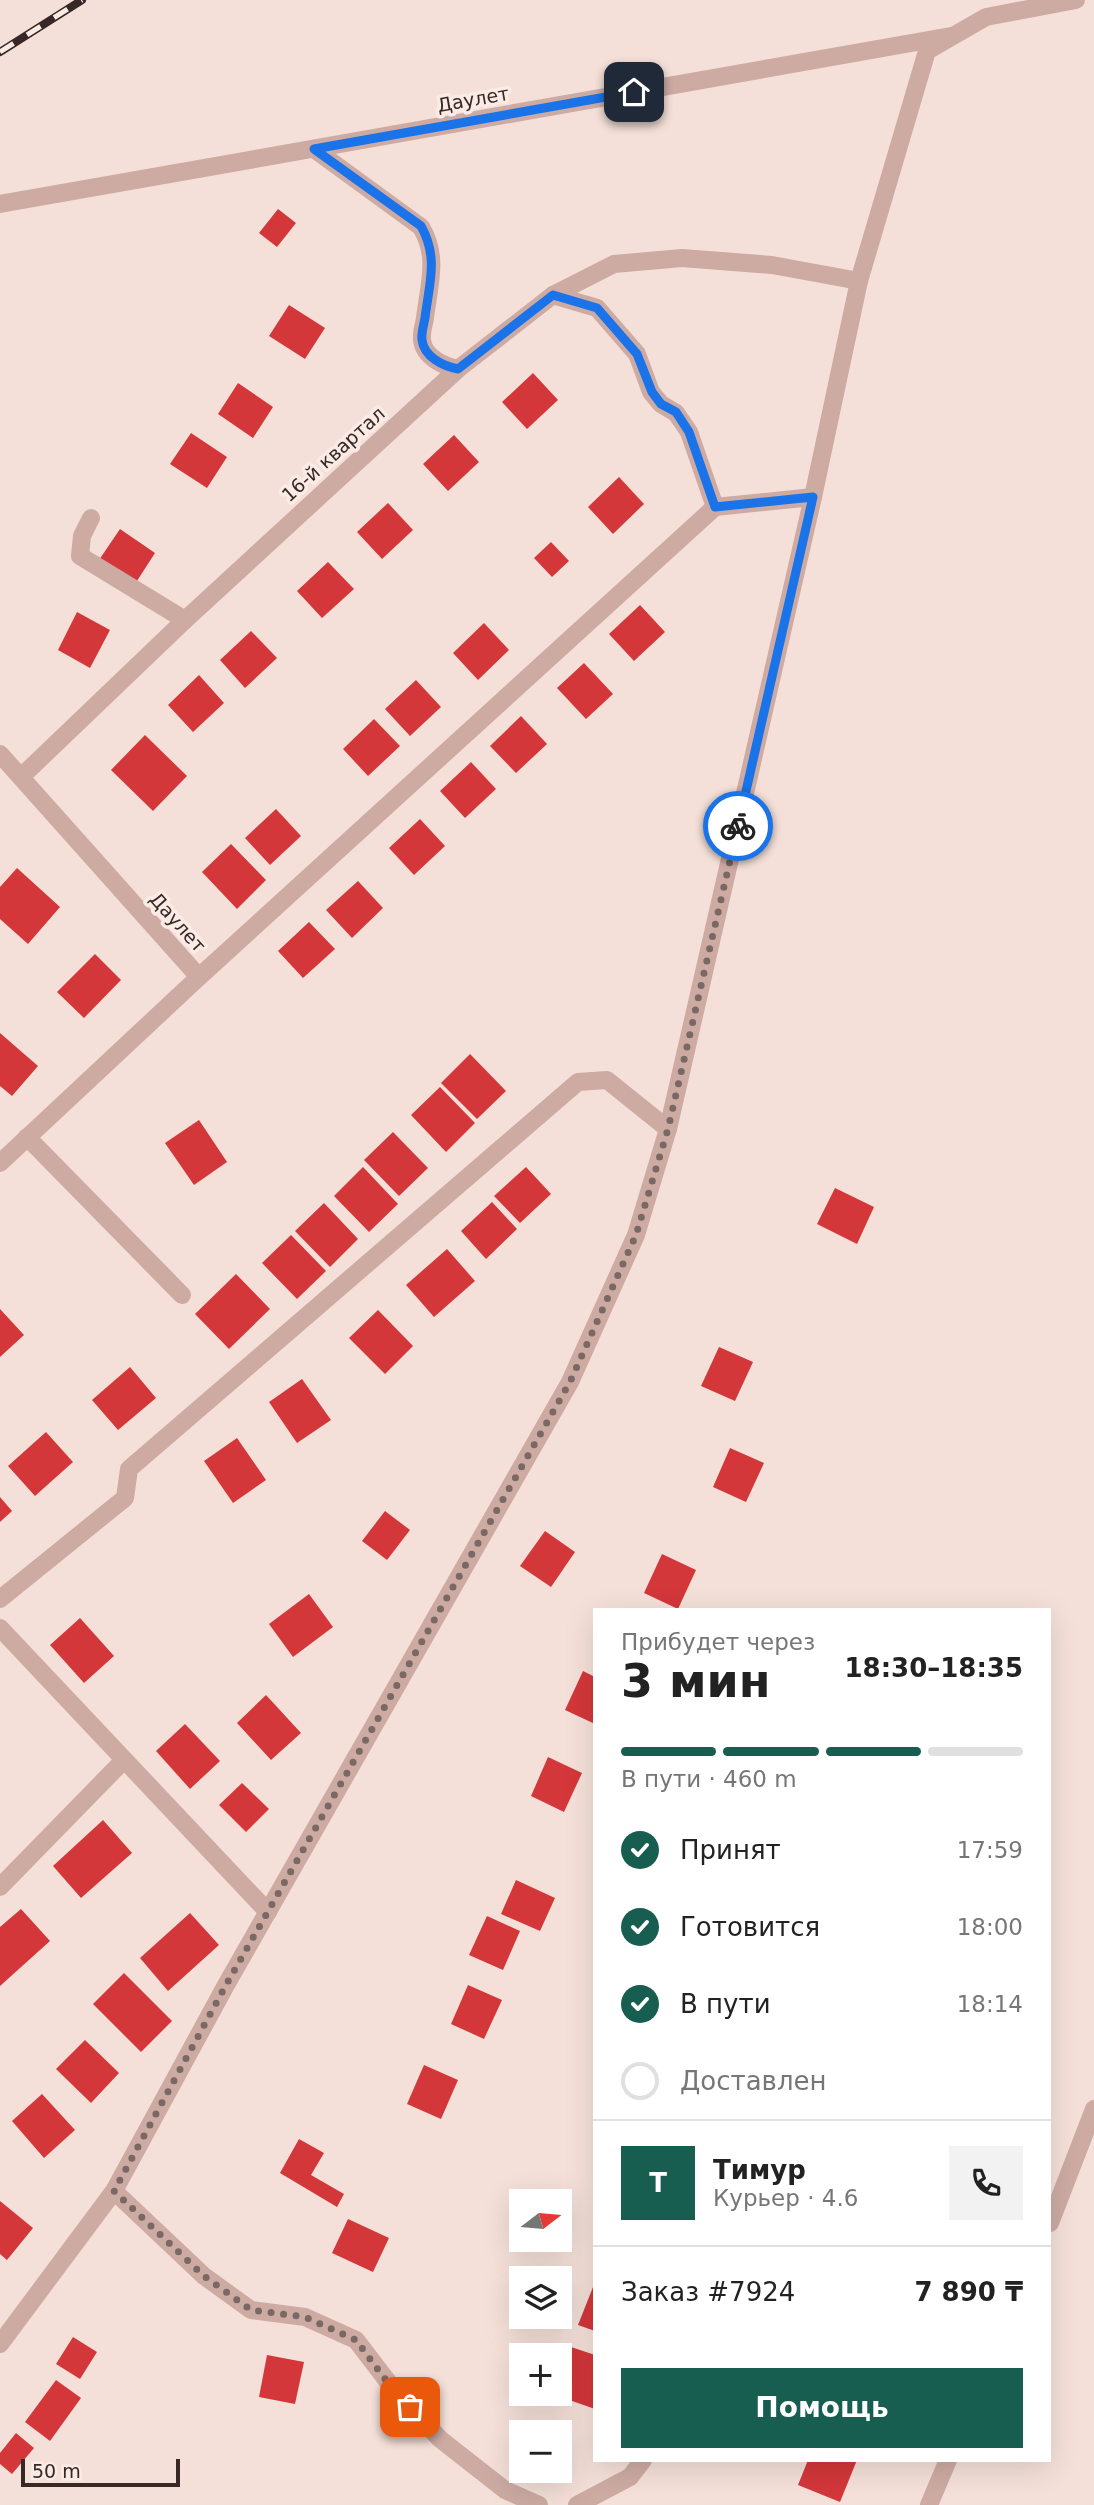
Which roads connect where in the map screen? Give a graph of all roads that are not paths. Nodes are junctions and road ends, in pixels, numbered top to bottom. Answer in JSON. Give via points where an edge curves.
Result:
{"nodes":[{"id":1,"x":1076,"y":0,"type":"edge"},
{"id":2,"x":953,"y":36,"type":"junction"},
{"id":3,"x":314,"y":149,"type":"junction"},
{"id":4,"x":0,"y":204,"type":"edge"},
{"id":5,"x":859,"y":281,"type":"junction"},
{"id":6,"x":553,"y":295,"type":"junction"},
{"id":7,"x":458,"y":369,"type":"junction"},
{"id":8,"x":813,"y":497,"type":"junction"},
{"id":9,"x":715,"y":507,"type":"junction"},
{"id":10,"x":91,"y":518,"type":"dead end"},
{"id":11,"x":185,"y":620,"type":"junction"},
{"id":12,"x":0,"y":754,"type":"edge"},
{"id":13,"x":20,"y":777,"type":"junction"},
{"id":14,"x":199,"y":977,"type":"junction"},
{"id":15,"x":668,"y":1129,"type":"junction"},
{"id":16,"x":27,"y":1138,"type":"junction"},
{"id":17,"x":0,"y":1163,"type":"edge"},
{"id":18,"x":182,"y":1295,"type":"dead end"},
{"id":19,"x":0,"y":1600,"type":"edge"},
{"id":20,"x":0,"y":1628,"type":"edge"},
{"id":21,"x":124,"y":1760,"type":"junction"},
{"id":22,"x":0,"y":1887,"type":"edge"},
{"id":23,"x":268,"y":1912,"type":"junction"},
{"id":24,"x":1094,"y":2109,"type":"edge"},
{"id":25,"x":114,"y":2191,"type":"junction"},
{"id":26,"x":1051,"y":2220,"type":"edge"},
{"id":27,"x":0,"y":2344,"type":"edge"},
{"id":28,"x":641,"y":2462,"type":"edge"},
{"id":29,"x":947,"y":2462,"type":"edge"},
{"id":30,"x":538,"y":2505,"type":"edge"},
{"id":31,"x":577,"y":2505,"type":"edge"},
{"id":32,"x":929,"y":2505,"type":"edge"}],
"edges":[{"from":1,"to":2,"type":"street","via":[[986,17]]},
{"from":2,"to":3,"type":"street","name":"Даулет"},
{"from":2,"to":5,"type":"street","via":[[927,51]]},
{"from":3,"to":4,"type":"street","name":"Даулет"},
{"from":3,"to":7,"type":"street","via":[[421,226],[430,243],[432,266],[422,341],[432,357]]},
{"from":5,"to":6,"type":"street","name":"16-й квартал","via":[[772,265],[682,258],[614,264]]},
{"from":5,"to":8,"type":"street"},
{"from":6,"to":7,"type":"street","name":"16-й квартал"},
{"from":6,"to":9,"type":"street","via":[[597,308],[637,354],[652,392],[676,412],[689,432]]},
{"from":7,"to":11,"type":"street","name":"16-й квартал"},
{"from":8,"to":9,"type":"street"},
{"from":8,"to":15,"type":"street"},
{"from":9,"to":14,"type":"street"},
{"from":10,"to":11,"type":"street","via":[[82,536],[80,556]]},
{"from":11,"to":13,"type":"street","name":"16-й квартал"},
{"from":12,"to":13,"type":"street","name":"Даулет"},
{"from":13,"to":14,"type":"street","name":"Даулет"},
{"from":14,"to":16,"type":"street","name":"Даулет"},
{"from":15,"to":19,"type":"street","via":[[607,1080],[578,1082],[129,1469],[125,1498]]},
{"from":15,"to":23,"type":"street","via":[[636,1235],[570,1382]]},
{"from":16,"to":17,"type":"street","name":"Даулет"},
{"from":16,"to":18,"type":"street"},
{"from":20,"to":21,"type":"street"},
{"from":21,"to":22,"type":"street"},
{"from":21,"to":23,"type":"street"},
{"from":23,"to":25,"type":"street"},
{"from":24,"to":26,"type":"street"},
{"from":25,"to":27,"type":"street"},
{"from":25,"to":30,"type":"street","via":[[204,2276],[251,2310],[305,2317],[356,2340],[394,2391],[440,2440],[505,2490]]},
{"from":28,"to":31,"type":"street","via":[[630,2477]]},
{"from":29,"to":32,"type":"street"}]}
